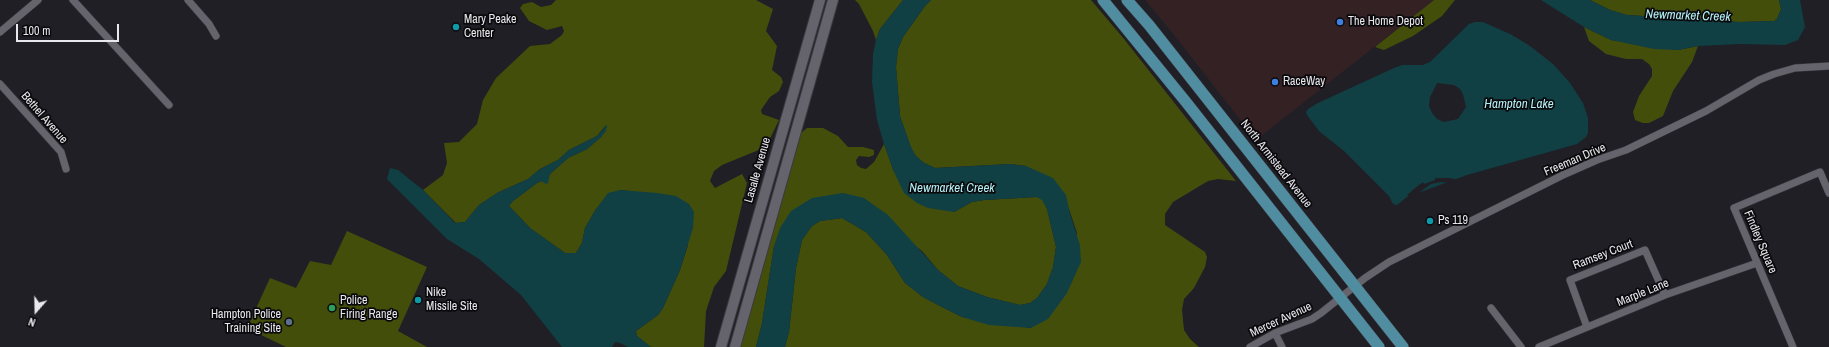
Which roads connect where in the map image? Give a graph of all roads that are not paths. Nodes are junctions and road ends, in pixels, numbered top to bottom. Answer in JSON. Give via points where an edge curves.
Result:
{"nodes":[{"id":1,"x":38,"y":0,"type":"edge"},
{"id":2,"x":73,"y":0,"type":"edge"},
{"id":3,"x":188,"y":0,"type":"edge"},
{"id":4,"x":820,"y":0,"type":"edge"},
{"id":5,"x":833,"y":0,"type":"edge"},
{"id":6,"x":1103,"y":0,"type":"edge"},
{"id":7,"x":1126,"y":0,"type":"edge"},
{"id":8,"x":0,"y":32,"type":"edge"},
{"id":9,"x":216,"y":36,"type":"dead end"},
{"id":10,"x":1829,"y":66,"type":"edge"},
{"id":11,"x":0,"y":84,"type":"edge"},
{"id":12,"x":169,"y":105,"type":"dead end"},
{"id":13,"x":66,"y":169,"type":"dead end"},
{"id":14,"x":1829,"y":193,"type":"edge"},
{"id":15,"x":1758,"y":263,"type":"junction"},
{"id":16,"x":1355,"y":286,"type":"junction"},
{"id":17,"x":1665,"y":296,"type":"junction"},
{"id":18,"x":1340,"y":298,"type":"junction"},
{"id":19,"x":1491,"y":308,"type":"dead end"},
{"id":20,"x":1587,"y":327,"type":"junction"},
{"id":21,"x":1275,"y":333,"type":"junction"},
{"id":22,"x":721,"y":347,"type":"edge"},
{"id":23,"x":735,"y":347,"type":"edge"},
{"id":24,"x":1250,"y":347,"type":"edge"},
{"id":25,"x":1282,"y":347,"type":"edge"},
{"id":26,"x":1379,"y":347,"type":"edge"},
{"id":27,"x":1403,"y":347,"type":"edge"},
{"id":28,"x":1520,"y":347,"type":"edge"},
{"id":29,"x":1538,"y":347,"type":"edge"},
{"id":30,"x":1793,"y":347,"type":"edge"}],
"edges":[{"from":1,"to":8,"type":"street"},
{"from":2,"to":12,"type":"street"},
{"from":3,"to":9,"type":"street","via":[[210,24]]},
{"from":4,"to":22,"type":"main road","name":"Lasalle Avenue"},
{"from":5,"to":23,"type":"main road"},
{"from":6,"to":18,"type":"main road"},
{"from":7,"to":16,"type":"main road","name":"North Armistead Avenue","via":[[1150,25]]},
{"from":10,"to":16,"type":"street","name":"Freeman Drive","via":[[1795,68],[1759,80],[1712,108],[1638,144],[1586,165],[1412,250],[1382,266]]},
{"from":11,"to":13,"type":"street","name":"Bethel Avenue","via":[[61,152]]},
{"from":14,"to":15,"type":"street","name":"Findley Square","via":[[1820,172],[1734,208]]},
{"from":15,"to":17,"type":"street","name":"Marple Lane"},
{"from":15,"to":30,"type":"street","name":"Findley Square"},
{"from":16,"to":18,"type":"street","name":"Freeman Drive"},
{"from":16,"to":27,"type":"main road","name":"North Armistead Avenue"},
{"from":17,"to":20,"type":"street","name":"Marple Lane"},
{"from":17,"to":20,"type":"street","name":"Ramsey Court","via":[[1645,250],[1570,280]]},
{"from":18,"to":21,"type":"street","name":"Mercer Avenue","via":[[1312,319]]},
{"from":18,"to":26,"type":"main road"},
{"from":19,"to":28,"type":"street"},
{"from":20,"to":29,"type":"street","name":"Marple Lane"},
{"from":21,"to":24,"type":"street","name":"Mercer Avenue"},
{"from":21,"to":25,"type":"street"}]}
